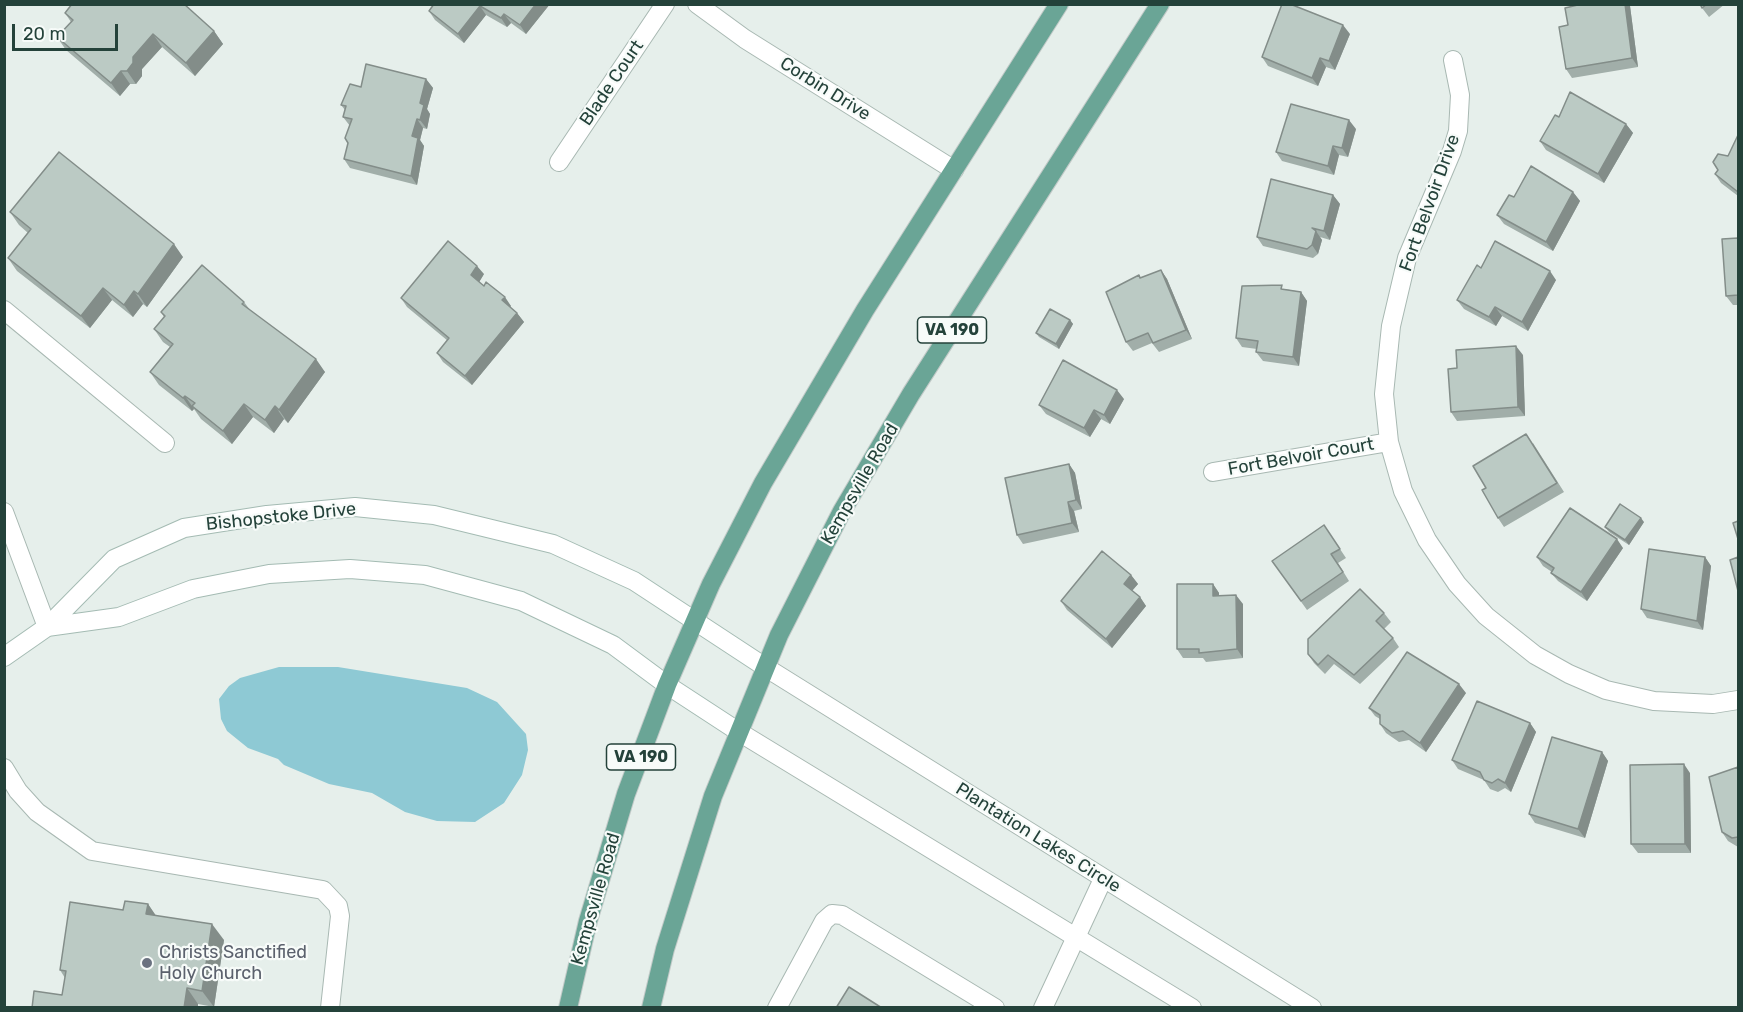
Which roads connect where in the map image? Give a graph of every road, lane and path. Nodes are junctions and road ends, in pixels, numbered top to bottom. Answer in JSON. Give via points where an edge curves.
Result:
{"nodes":[{"id":1,"x":665,"y":4,"type":"edge"},
{"id":2,"x":697,"y":4,"type":"edge"},
{"id":3,"x":1059,"y":4,"type":"edge"},
{"id":4,"x":1160,"y":4,"type":"edge"},
{"id":5,"x":1453,"y":60,"type":"dead end"},
{"id":6,"x":559,"y":162,"type":"dead end"},
{"id":7,"x":954,"y":171,"type":"junction"},
{"id":8,"x":4,"y":310,"type":"edge"},
{"id":9,"x":1389,"y":441,"type":"junction"},
{"id":10,"x":165,"y":442,"type":"dead end"},
{"id":11,"x":1213,"y":471,"type":"dead end"},
{"id":12,"x":4,"y":512,"type":"edge"},
{"id":13,"x":695,"y":620,"type":"junction"},
{"id":14,"x":47,"y":627,"type":"junction"},
{"id":15,"x":4,"y":657,"type":"edge"},
{"id":16,"x":765,"y":668,"type":"junction"},
{"id":17,"x":667,"y":685,"type":"junction"},
{"id":18,"x":1738,"y":700,"type":"edge"},
{"id":19,"x":739,"y":732,"type":"junction"},
{"id":20,"x":4,"y":768,"type":"edge"},
{"id":21,"x":1103,"y":879,"type":"junction"},
{"id":22,"x":1075,"y":939,"type":"junction"},
{"id":23,"x":330,"y":1008,"type":"edge"},
{"id":24,"x":568,"y":1008,"type":"edge"},
{"id":25,"x":651,"y":1008,"type":"edge"},
{"id":26,"x":777,"y":1008,"type":"edge"},
{"id":27,"x":995,"y":1008,"type":"edge"},
{"id":28,"x":1043,"y":1008,"type":"edge"},
{"id":29,"x":1191,"y":1008,"type":"edge"},
{"id":30,"x":1312,"y":1008,"type":"edge"}],
"edges":[{"from":1,"to":6,"type":"street","name":"Blade Court"},
{"from":2,"to":7,"type":"street","name":"Corbin Drive","via":[[745,39]]},
{"from":3,"to":7,"type":"main road","name":"Kempsville Road","number":"VA 190"},
{"from":4,"to":16,"type":"main road","name":"Kempsville Road","number":"VA 190","via":[[911,394],[842,511]]},
{"from":5,"to":9,"type":"street","name":"Fort Belvoir Drive","via":[[1460,95],[1458,131],[1407,258],[1391,326],[1384,394]]},
{"from":7,"to":13,"type":"main road","name":"Kempsville Road","number":"VA 190","via":[[865,309],[763,483]]},
{"from":8,"to":10,"type":"street"},
{"from":9,"to":11,"type":"street","name":"Fort Belvoir Court"},
{"from":9,"to":18,"type":"street","name":"Fort Belvoir Drive","via":[[1403,491],[1427,540],[1457,584],[1486,616],[1535,655],[1606,690],[1654,701],[1713,704]]},
{"from":12,"to":14,"type":"street"},
{"from":13,"to":14,"type":"street","name":"Bishopstoke Drive","via":[[634,581],[553,544],[434,515],[355,507],[184,528],[114,559]]},
{"from":13,"to":16,"type":"street","name":"Bishopstoke Drive"},
{"from":13,"to":17,"type":"main road","name":"Kempsville Road","number":"VA 190"},
{"from":14,"to":15,"type":"street","name":"Bishopstoke Drive"},
{"from":14,"to":17,"type":"street","name":"Bishopstoke Drive","via":[[119,617],[193,589],[269,574],[350,569],[425,575],[520,601],[613,645]]},
{"from":16,"to":19,"type":"main road","name":"Kempsville Road","number":"VA 190"},
{"from":16,"to":21,"type":"street","name":"Plantation Lakes Circle"},
{"from":17,"to":19,"type":"street","name":"Bishopstoke Drive"},
{"from":17,"to":24,"type":"main road","name":"Kempsville Road","number":"VA 190","via":[[627,794],[588,921]]},
{"from":19,"to":22,"type":"street"},
{"from":19,"to":25,"type":"main road","name":"Kempsville Road","number":"VA 190","via":[[687,874]]},
{"from":20,"to":23,"type":"street","via":[[37,812],[92,851],[323,890],[338,906],[340,916]]},
{"from":21,"to":22,"type":"street"},
{"from":21,"to":30,"type":"street","name":"Plantation Lakes Circle"},
{"from":22,"to":28,"type":"street"},
{"from":22,"to":29,"type":"street"},
{"from":26,"to":27,"type":"street","via":[[824,921],[832,914],[843,915]]}]}
